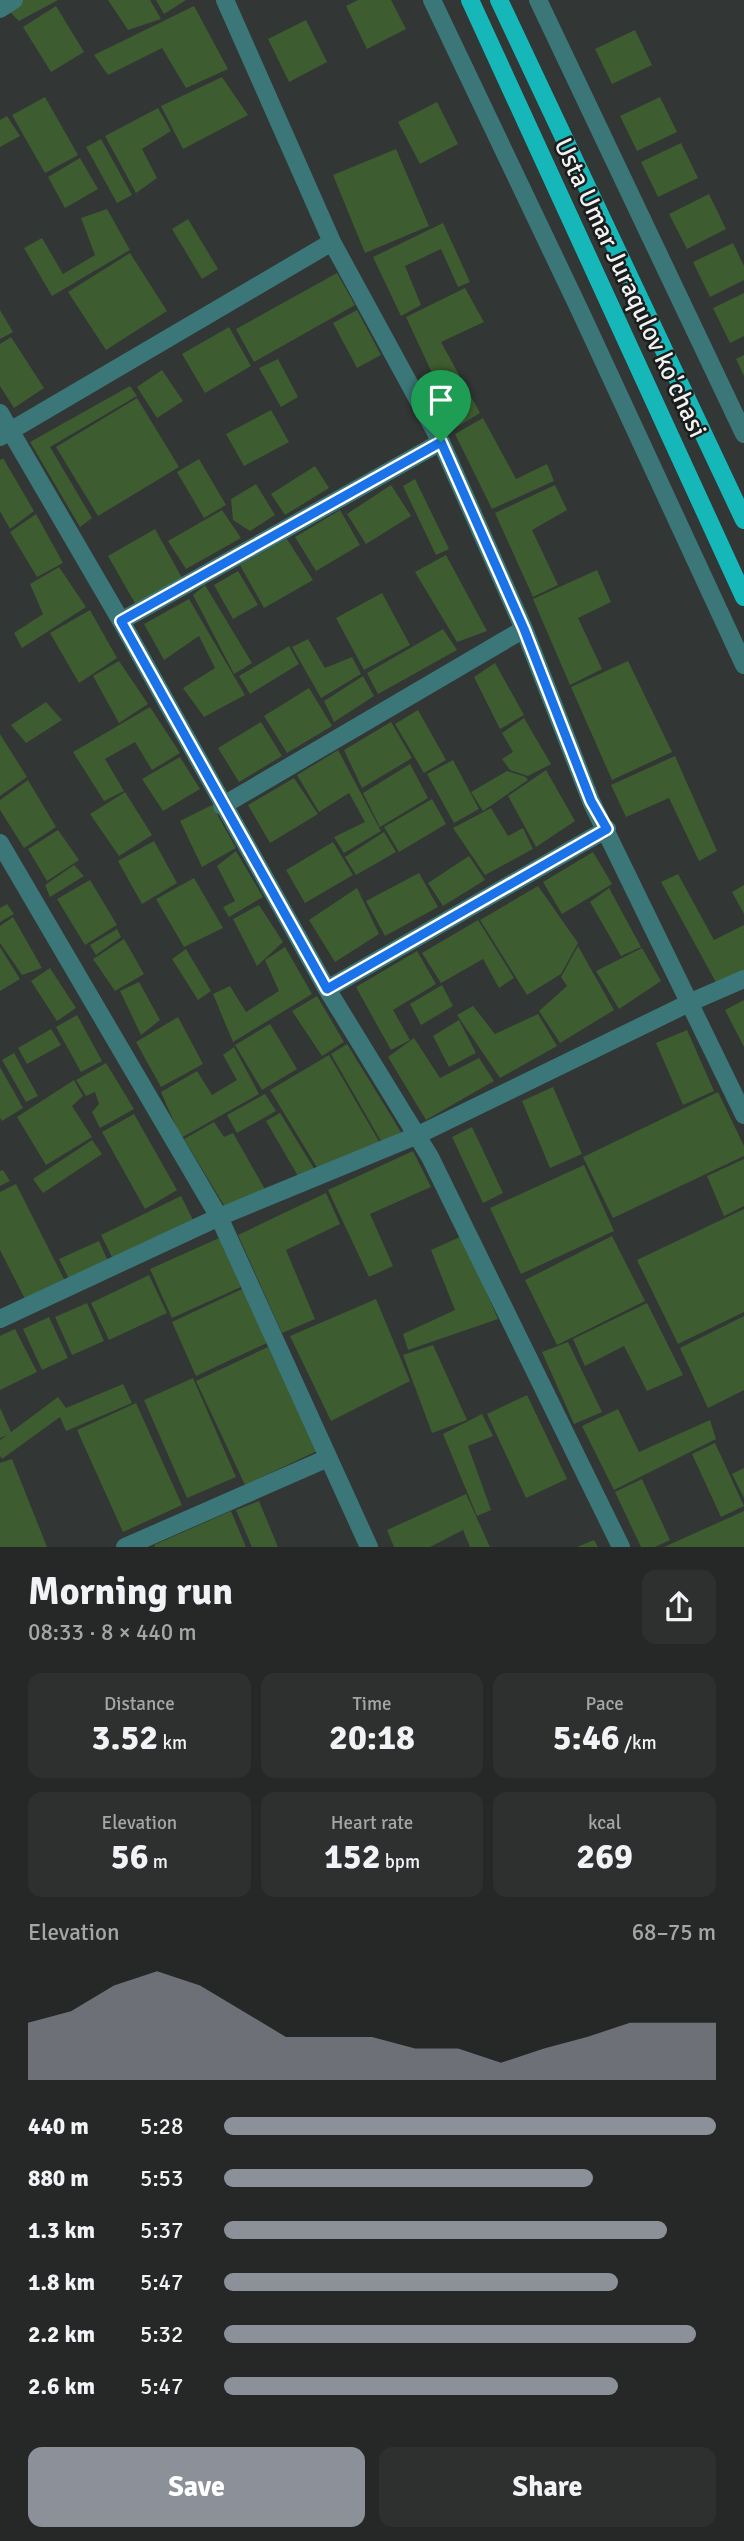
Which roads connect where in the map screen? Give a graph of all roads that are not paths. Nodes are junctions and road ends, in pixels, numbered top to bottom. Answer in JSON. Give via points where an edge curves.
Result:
{"nodes":[{"id":1,"x":14,"y":0,"type":"edge"},
{"id":2,"x":225,"y":0,"type":"edge"},
{"id":3,"x":432,"y":0,"type":"edge"},
{"id":4,"x":470,"y":0,"type":"edge"},
{"id":5,"x":499,"y":0,"type":"edge"},
{"id":6,"x":538,"y":0,"type":"edge"},
{"id":7,"x":0,"y":9,"type":"edge"},
{"id":8,"x":332,"y":242,"type":"junction"},
{"id":9,"x":0,"y":413,"type":"edge"},
{"id":10,"x":5,"y":434,"type":"edge"},
{"id":11,"x":744,"y":434,"type":"edge"},
{"id":12,"x":441,"y":442,"type":"junction"},
{"id":13,"x":744,"y":520,"type":"edge"},
{"id":14,"x":744,"y":597,"type":"edge"},
{"id":15,"x":121,"y":621,"type":"junction"},
{"id":16,"x":524,"y":629,"type":"junction"},
{"id":17,"x":744,"y":665,"type":"edge"},
{"id":18,"x":222,"y":806,"type":"junction"},
{"id":19,"x":607,"y":829,"type":"junction"},
{"id":20,"x":0,"y":843,"type":"edge"},
{"id":21,"x":744,"y":979,"type":"edge"},
{"id":22,"x":327,"y":989,"type":"junction"},
{"id":23,"x":691,"y":1002,"type":"junction"},
{"id":24,"x":744,"y":1115,"type":"edge"},
{"id":25,"x":418,"y":1135,"type":"junction"},
{"id":26,"x":219,"y":1217,"type":"junction"},
{"id":27,"x":2,"y":1313,"type":"edge"},
{"id":28,"x":328,"y":1458,"type":"junction"},
{"id":29,"x":147,"y":1543,"type":"edge"},
{"id":30,"x":125,"y":1547,"type":"edge"},
{"id":31,"x":369,"y":1547,"type":"edge"},
{"id":32,"x":621,"y":1547,"type":"edge"}],
"edges":[{"from":1,"to":7,"type":"street"},
{"from":2,"to":8,"type":"street"},
{"from":3,"to":17,"type":"street"},
{"from":4,"to":14,"type":"main road","name":"Usta Umar Juraqulov ko'chasi"},
{"from":5,"to":13,"type":"main road","name":"Usta Umar Juraqulov ko'chasi"},
{"from":6,"to":11,"type":"street"},
{"from":8,"to":10,"type":"street"},
{"from":8,"to":12,"type":"street"},
{"from":9,"to":10,"type":"street"},
{"from":10,"to":15,"type":"street"},
{"from":12,"to":15,"type":"street"},
{"from":12,"to":16,"type":"street"},
{"from":15,"to":18,"type":"street"},
{"from":16,"to":18,"type":"street"},
{"from":16,"to":19,"type":"street","via":[[591,801]]},
{"from":18,"to":22,"type":"street"},
{"from":19,"to":22,"type":"street"},
{"from":19,"to":23,"type":"street"},
{"from":20,"to":26,"type":"street"},
{"from":21,"to":23,"type":"street"},
{"from":22,"to":25,"type":"street"},
{"from":23,"to":24,"type":"street"},
{"from":23,"to":25,"type":"street"},
{"from":25,"to":26,"type":"street"},
{"from":25,"to":32,"type":"street"},
{"from":26,"to":27,"type":"street"},
{"from":26,"to":28,"type":"street"},
{"from":28,"to":29,"type":"street"},
{"from":28,"to":31,"type":"street"},
{"from":29,"to":30,"type":"street"}]}
